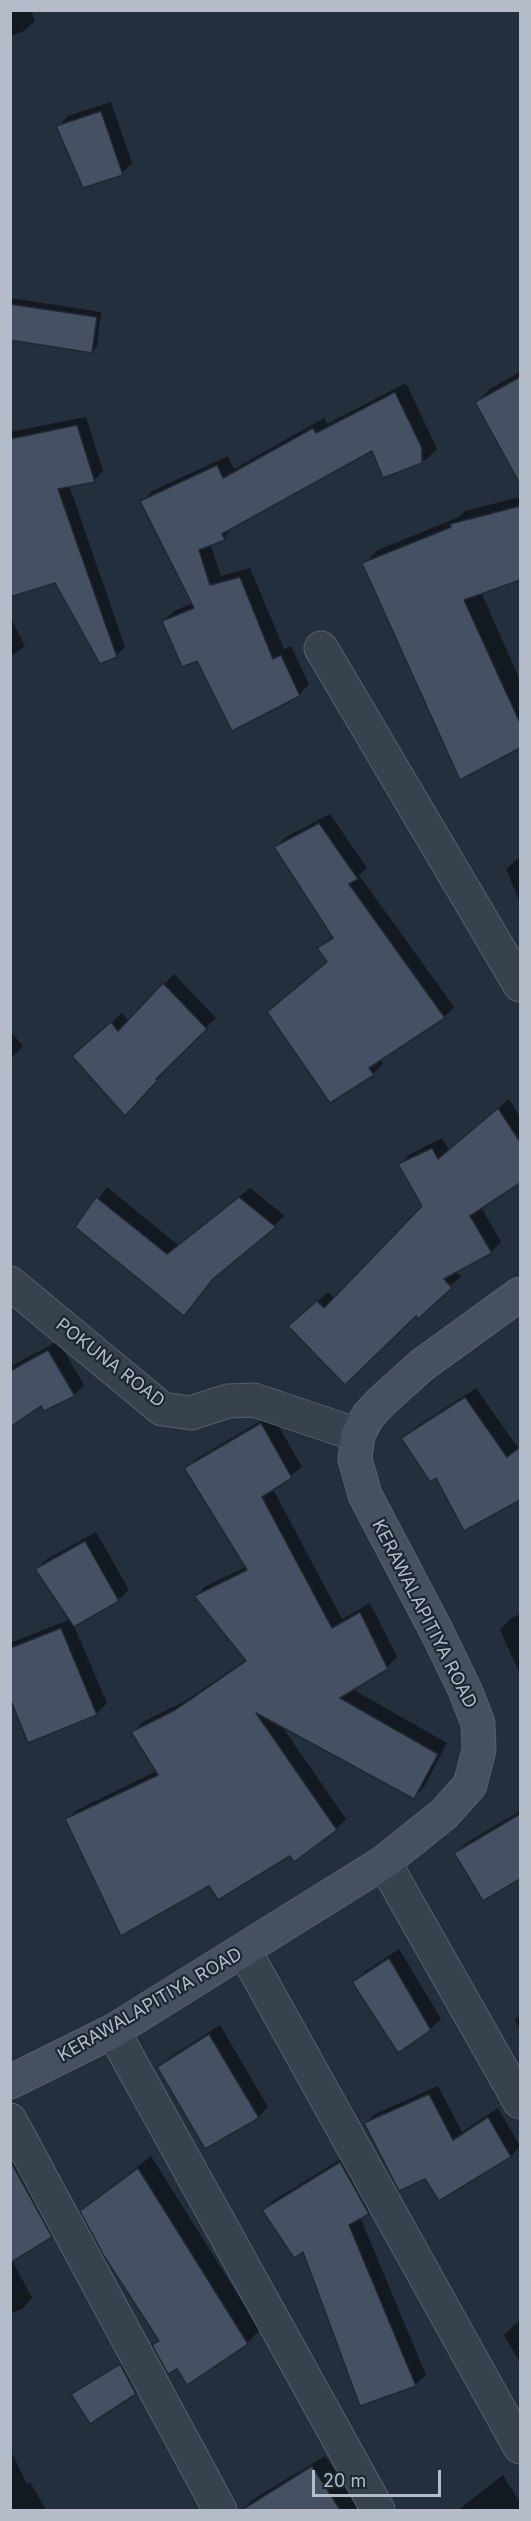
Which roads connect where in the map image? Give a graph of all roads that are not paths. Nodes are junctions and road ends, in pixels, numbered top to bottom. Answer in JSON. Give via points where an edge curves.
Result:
{"nodes":[{"id":1,"x":321,"y":648,"type":"dead end"},
{"id":2,"x":520,"y":985,"type":"edge"},
{"id":3,"x":10,"y":1283,"type":"edge"},
{"id":4,"x":520,"y":1294,"type":"edge"},
{"id":5,"x":358,"y":1436,"type":"junction"},
{"id":6,"x":384,"y":1862,"type":"junction"},
{"id":7,"x":244,"y":1950,"type":"junction"},
{"id":8,"x":113,"y":2031,"type":"junction"},
{"id":9,"x":10,"y":2082,"type":"edge"},
{"id":10,"x":520,"y":2102,"type":"edge"},
{"id":11,"x":10,"y":2120,"type":"edge"},
{"id":12,"x":520,"y":2447,"type":"edge"},
{"id":13,"x":220,"y":2511,"type":"edge"},
{"id":14,"x":378,"y":2511,"type":"edge"}],
"edges":[{"from":1,"to":2,"type":"street"},
{"from":3,"to":5,"type":"street","name":"POKUNA ROAD","via":[[162,1408],[191,1413],[228,1401],[254,1400]]},
{"from":4,"to":5,"type":"street","name":"KERAWALAPITIYA ROAD","via":[[401,1383],[368,1416]]},
{"from":5,"to":6,"type":"street","name":"KERAWALAPITIYA ROAD","via":[[355,1459],[365,1495],[437,1632],[478,1723],[479,1749],[470,1785],[444,1814]]},
{"from":6,"to":7,"type":"street","name":"KERAWALAPITIYA ROAD"},
{"from":6,"to":10,"type":"street"},
{"from":7,"to":8,"type":"street","name":"KERAWALAPITIYA ROAD"},
{"from":7,"to":12,"type":"street"},
{"from":8,"to":9,"type":"street","name":"KERAWALAPITIYA ROAD"},
{"from":8,"to":14,"type":"street"},
{"from":11,"to":13,"type":"street"}]}
